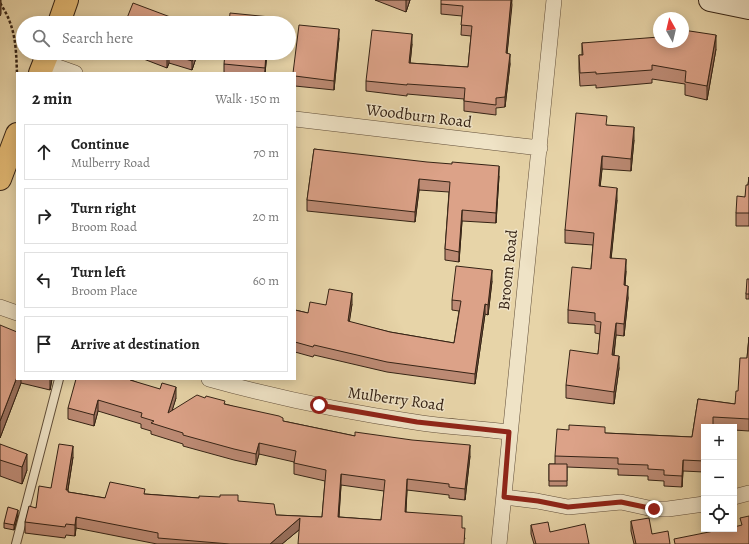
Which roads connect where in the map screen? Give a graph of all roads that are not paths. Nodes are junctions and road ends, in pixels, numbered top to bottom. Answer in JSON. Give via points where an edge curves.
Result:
{"nodes":[{"id":1,"x":554,"y":0,"type":"edge"},
{"id":2,"x":710,"y":0,"type":"edge"},
{"id":3,"x":749,"y":8,"type":"edge"},
{"id":4,"x":44,"y":63,"type":"edge"},
{"id":5,"x":72,"y":72,"type":"edge"},
{"id":6,"x":296,"y":119,"type":"edge"},
{"id":7,"x":16,"y":137,"type":"edge"},
{"id":8,"x":540,"y":148,"type":"junction"},
{"id":9,"x":0,"y":179,"type":"edge"},
{"id":10,"x":0,"y":307,"type":"edge"},
{"id":11,"x":16,"y":313,"type":"edge"},
{"id":12,"x":59,"y":380,"type":"edge"},
{"id":13,"x":213,"y":380,"type":"edge"},
{"id":14,"x":509,"y":432,"type":"junction"},
{"id":15,"x":749,"y":493,"type":"edge"},
{"id":16,"x":737,"y":496,"type":"edge"},
{"id":17,"x":504,"y":497,"type":"junction"},
{"id":18,"x":701,"y":504,"type":"edge"},
{"id":19,"x":16,"y":544,"type":"edge"},
{"id":20,"x":499,"y":544,"type":"edge"}],
"edges":[{"from":1,"to":8,"type":"street","name":"Broom Road"},
{"from":2,"to":3,"type":"main road"},
{"from":4,"to":5,"type":"street"},
{"from":6,"to":8,"type":"street","name":"Woodburn Road"},
{"from":7,"to":9,"type":"main road"},
{"from":8,"to":14,"type":"street","name":"Broom Road"},
{"from":10,"to":11,"type":"street"},
{"from":12,"to":19,"type":"lane"},
{"from":13,"to":14,"type":"street","name":"Mulberry Road","via":[[259,393],[369,415]]},
{"from":14,"to":17,"type":"street","name":"Broom Road"},
{"from":15,"to":16,"type":"street"},
{"from":17,"to":18,"type":"street","via":[[568,507],[621,502],[654,509]]},
{"from":17,"to":20,"type":"street","name":"Broom Road"}]}
